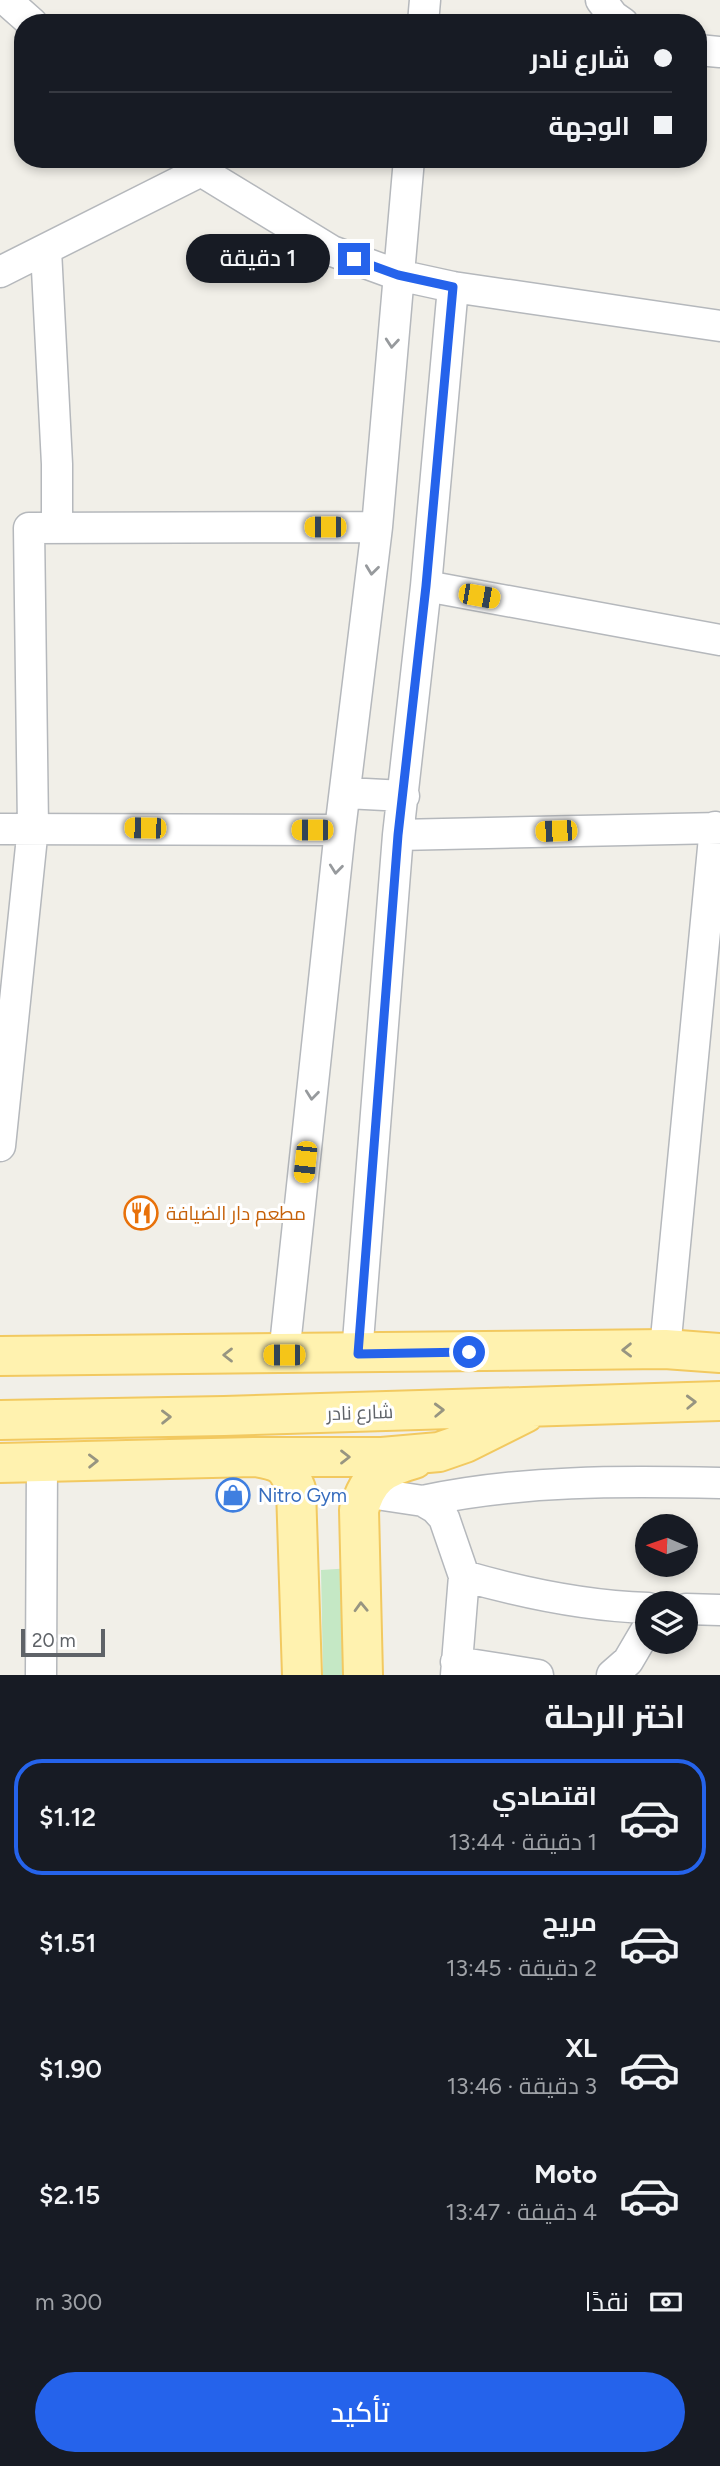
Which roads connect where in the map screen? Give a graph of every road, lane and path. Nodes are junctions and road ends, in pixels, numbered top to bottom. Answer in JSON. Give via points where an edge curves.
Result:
{"nodes":[{"id":1,"x":6,"y":0,"type":"edge"},
{"id":2,"x":22,"y":14,"type":"edge"},
{"id":3,"x":189,"y":168,"type":"edge"},
{"id":4,"x":199,"y":168,"type":"edge"},
{"id":5,"x":408,"y":168,"type":"edge"},
{"id":6,"x":46,"y":250,"type":"junction"},
{"id":7,"x":0,"y":272,"type":"edge"},
{"id":8,"x":398,"y":275,"type":"junction"},
{"id":9,"x":453,"y":287,"type":"junction"},
{"id":10,"x":720,"y":326,"type":"edge"},
{"id":11,"x":57,"y":526,"type":"junction"},
{"id":12,"x":377,"y":527,"type":"junction"},
{"id":13,"x":426,"y":586,"type":"junction"},
{"id":14,"x":720,"y":640,"type":"edge"},
{"id":15,"x":346,"y":793,"type":"junction"},
{"id":16,"x":404,"y":796,"type":"junction"},
{"id":17,"x":33,"y":827,"type":"junction"},
{"id":18,"x":717,"y":827,"type":"edge"},
{"id":19,"x":0,"y":829,"type":"edge"},
{"id":20,"x":340,"y":830,"type":"junction"},
{"id":21,"x":398,"y":835,"type":"junction"},
{"id":22,"x":0,"y":1146,"type":"edge"},
{"id":23,"x":664,"y":1349,"type":"junction"},
{"id":24,"x":720,"y":1353,"type":"edge"},
{"id":25,"x":358,"y":1354,"type":"junction"},
{"id":26,"x":284,"y":1355,"type":"junction"},
{"id":27,"x":0,"y":1356,"type":"edge"},
{"id":28,"x":720,"y":1401,"type":"edge"},
{"id":29,"x":570,"y":1406,"type":"junction"},
{"id":30,"x":0,"y":1420,"type":"edge"},
{"id":31,"x":439,"y":1452,"type":"junction"},
{"id":32,"x":254,"y":1457,"type":"junction"},
{"id":33,"x":42,"y":1462,"type":"junction"},
{"id":34,"x":0,"y":1463,"type":"edge"},
{"id":35,"x":720,"y":1483,"type":"edge"},
{"id":36,"x":363,"y":1492,"type":"junction"},
{"id":37,"x":423,"y":1501,"type":"junction"},
{"id":38,"x":299,"y":1561,"type":"junction"},
{"id":39,"x":360,"y":1561,"type":"junction"},
{"id":40,"x":464,"y":1576,"type":"junction"},
{"id":41,"x":635,"y":1608,"type":"edge"},
{"id":42,"x":698,"y":1609,"type":"edge"},
{"id":43,"x":720,"y":1610,"type":"edge"},
{"id":44,"x":635,"y":1649,"type":"edge"},
{"id":45,"x":456,"y":1669,"type":"edge"},
{"id":46,"x":41,"y":1675,"type":"edge"},
{"id":47,"x":302,"y":1675,"type":"edge"},
{"id":48,"x":363,"y":1675,"type":"edge"},
{"id":49,"x":538,"y":1675,"type":"edge"},
{"id":50,"x":612,"y":1675,"type":"edge"}],
"edges":[{"from":1,"to":2,"type":"street"},
{"from":3,"to":6,"type":"street"},
{"from":4,"to":8,"type":"street","via":[[332,251]]},
{"from":5,"to":8,"type":"street"},
{"from":6,"to":7,"type":"street"},
{"from":6,"to":11,"type":"street"},
{"from":8,"to":9,"type":"street"},
{"from":8,"to":12,"type":"street","one_way":true},
{"from":9,"to":10,"type":"street"},
{"from":9,"to":13,"type":"street"},
{"from":11,"to":12,"type":"street"},
{"from":11,"to":17,"type":"street","via":[[29,527]]},
{"from":12,"to":15,"type":"street","one_way":true},
{"from":13,"to":14,"type":"street"},
{"from":13,"to":16,"type":"street"},
{"from":15,"to":16,"type":"street"},
{"from":15,"to":20,"type":"street"},
{"from":16,"to":21,"type":"street"},
{"from":17,"to":19,"type":"street"},
{"from":17,"to":20,"type":"street"},
{"from":17,"to":22,"type":"street"},
{"from":18,"to":21,"type":"street"},
{"from":18,"to":23,"type":"street"},
{"from":20,"to":26,"type":"street","one_way":true},
{"from":21,"to":25,"type":"street"},
{"from":23,"to":24,"type":"main road"},
{"from":23,"to":25,"type":"main road","one_way":true},
{"from":25,"to":26,"type":"main road"},
{"from":26,"to":27,"type":"main road","one_way":true},
{"from":29,"to":28,"type":"main road","name":"شارع نادر","one_way":true},
{"from":30,"to":29,"type":"main road","name":"شارع نادر","one_way":true},
{"from":29,"to":31,"type":"main road","via":[[523,1414]]},
{"from":32,"to":31,"type":"main road","one_way":true},
{"from":31,"to":36,"type":"main road","via":[[392,1465]]},
{"from":33,"to":32,"type":"main road","one_way":true},
{"from":32,"to":38,"type":"main road","via":[[282,1463],[289,1471],[296,1489]]},
{"from":33,"to":34,"type":"main road"},
{"from":33,"to":46,"type":"street"},
{"from":35,"to":37,"type":"street","via":[[501,1487]]},
{"from":36,"to":37,"type":"street"},
{"from":36,"to":39,"type":"main road"},
{"from":37,"to":40,"type":"street","via":[[444,1518]]},
{"from":38,"to":39,"type":"main road","via":[[304,1542],[319,1530],[329,1529],[348,1534]]},
{"from":38,"to":47,"type":"main road"},
{"from":48,"to":39,"type":"main road","one_way":true},
{"from":40,"to":41,"type":"street","via":[[509,1588]]},
{"from":40,"to":45,"type":"street"},
{"from":42,"to":43,"type":"street"},
{"from":44,"to":50,"type":"street"},
{"from":45,"to":49,"type":"street"}]}
